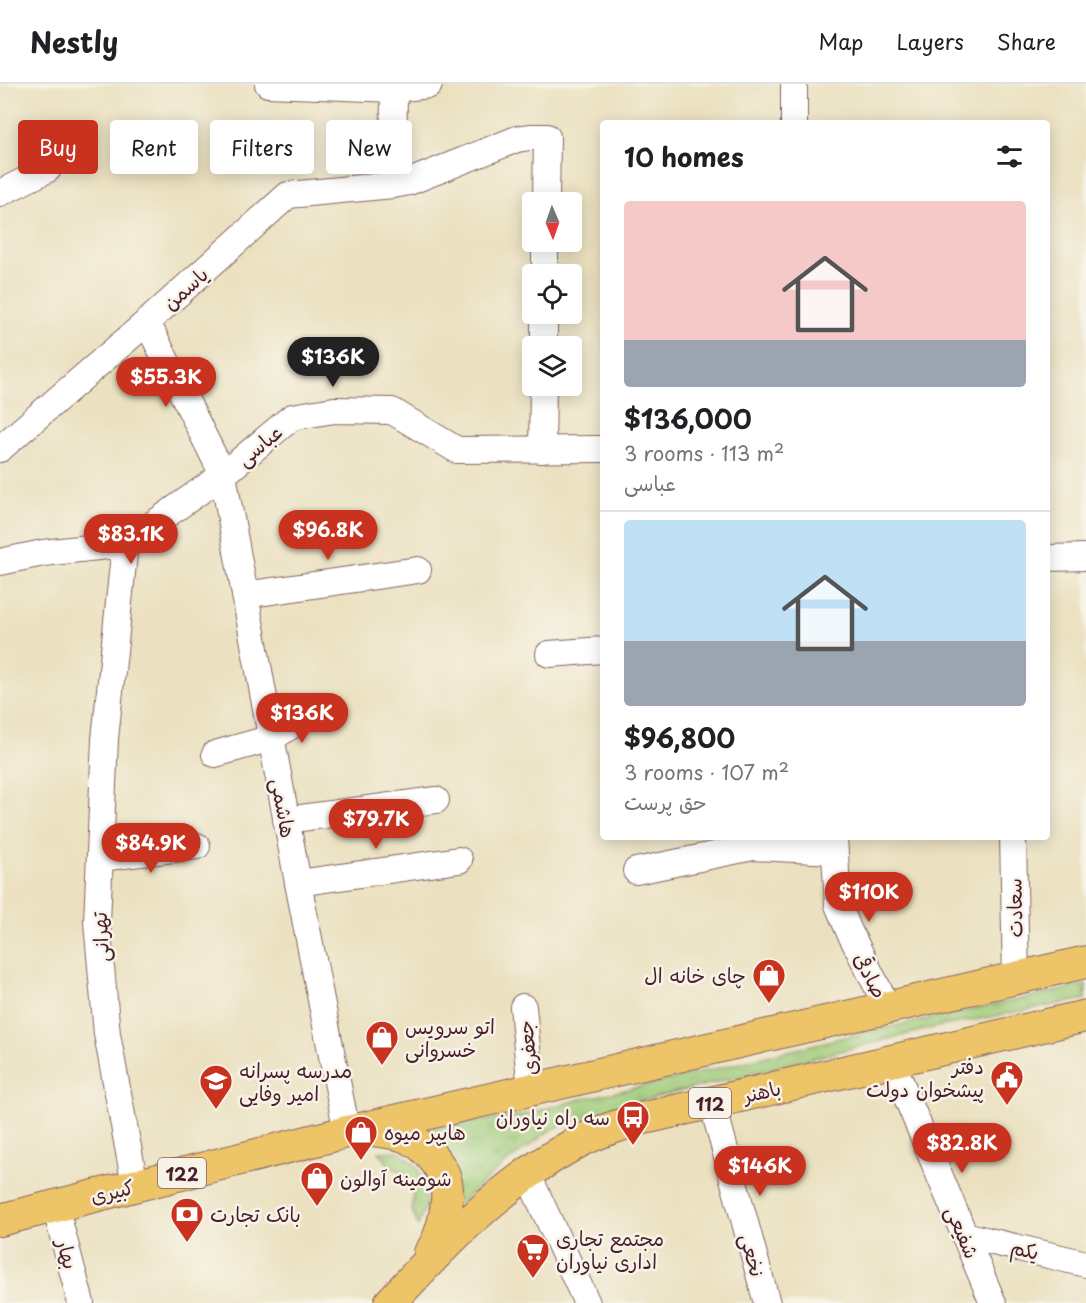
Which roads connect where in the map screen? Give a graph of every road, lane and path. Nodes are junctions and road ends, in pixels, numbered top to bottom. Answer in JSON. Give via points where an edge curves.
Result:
{"nodes":[{"id":1,"x":268,"y":84,"type":"edge"},
{"id":2,"x":794,"y":84,"type":"edge"},
{"id":3,"x":429,"y":85,"type":"edge"},
{"id":4,"x":394,"y":89,"type":"junction"},
{"id":5,"x":794,"y":120,"type":"edge"},
{"id":6,"x":38,"y":174,"type":"edge"},
{"id":7,"x":393,"y":185,"type":"junction"},
{"id":8,"x":546,"y":192,"type":"edge"},
{"id":9,"x":0,"y":193,"type":"edge"},
{"id":10,"x":147,"y":322,"type":"junction"},
{"id":11,"x":543,"y":396,"type":"edge"},
{"id":12,"x":0,"y":449,"type":"edge"},
{"id":13,"x":600,"y":449,"type":"edge"},
{"id":14,"x":542,"y":450,"type":"junction"},
{"id":15,"x":223,"y":475,"type":"junction"},
{"id":16,"x":124,"y":544,"type":"junction"},
{"id":17,"x":1086,"y":557,"type":"edge"},
{"id":18,"x":1050,"y":558,"type":"edge"},
{"id":19,"x":0,"y":562,"type":"edge"},
{"id":20,"x":418,"y":570,"type":"dead end"},
{"id":21,"x":245,"y":595,"type":"junction"},
{"id":22,"x":600,"y":650,"type":"edge"},
{"id":23,"x":549,"y":654,"type":"dead end"},
{"id":24,"x":309,"y":714,"type":"dead end"},
{"id":25,"x":272,"y":738,"type":"junction"},
{"id":26,"x":215,"y":754,"type":"dead end"},
{"id":27,"x":436,"y":800,"type":"dead end"},
{"id":28,"x":286,"y":820,"type":"junction"},
{"id":29,"x":1013,"y":840,"type":"edge"},
{"id":30,"x":753,"y":842,"type":"edge"},
{"id":31,"x":834,"y":844,"type":"edge"},
{"id":32,"x":197,"y":846,"type":"dead end"},
{"id":33,"x":100,"y":858,"type":"junction"},
{"id":34,"x":459,"y":860,"type":"dead end"},
{"id":35,"x":636,"y":871,"type":"dead end"},
{"id":36,"x":298,"y":883,"type":"junction"},
{"id":37,"x":1086,"y":962,"type":"edge"},
{"id":38,"x":1016,"y":978,"type":"junction"},
{"id":39,"x":523,"y":1007,"type":"dead end"},
{"id":40,"x":888,"y":1008,"type":"junction"},
{"id":41,"x":1086,"y":1016,"type":"edge"},
{"id":42,"x":892,"y":1062,"type":"junction"},
{"id":43,"x":531,"y":1090,"type":"junction"},
{"id":44,"x":712,"y":1102,"type":"junction"},
{"id":45,"x":356,"y":1130,"type":"junction"},
{"id":46,"x":528,"y":1175,"type":"junction"},
{"id":47,"x":135,"y":1185,"type":"junction"},
{"id":48,"x":55,"y":1206,"type":"junction"},
{"id":49,"x":0,"y":1220,"type":"edge"},
{"id":50,"x":964,"y":1235,"type":"junction"},
{"id":51,"x":1086,"y":1264,"type":"edge"},
{"id":52,"x":399,"y":1294,"type":"edge"},
{"id":53,"x":81,"y":1303,"type":"edge"},
{"id":54,"x":587,"y":1303,"type":"edge"},
{"id":55,"x":767,"y":1303,"type":"edge"},
{"id":56,"x":993,"y":1303,"type":"edge"}],
"edges":[{"from":1,"to":4,"type":"street"},
{"from":2,"to":5,"type":"street"},
{"from":3,"to":4,"type":"street"},
{"from":4,"to":7,"type":"street"},
{"from":6,"to":9,"type":"street"},
{"from":7,"to":8,"type":"street","name":"یاسمن","via":[[530,136],[547,137]]},
{"from":7,"to":10,"type":"street","name":"یاسمن","via":[[288,195]]},
{"from":10,"to":12,"type":"street","name":"یاسمن"},
{"from":10,"to":15,"type":"street","name":"هاشمی"},
{"from":11,"to":14,"type":"street"},
{"from":13,"to":14,"type":"street","name":"عباسی"},
{"from":14,"to":15,"type":"street","name":"عباسی","via":[[457,450],[393,411],[334,410],[292,417]]},
{"from":15,"to":16,"type":"street","name":"عباسی"},
{"from":15,"to":21,"type":"street","name":"هاشمی"},
{"from":16,"to":19,"type":"street","name":"عباسی"},
{"from":16,"to":33,"type":"street","name":"تهرانی","via":[[105,739]]},
{"from":17,"to":18,"type":"street"},
{"from":20,"to":21,"type":"street"},
{"from":21,"to":25,"type":"street","name":"هاشمی"},
{"from":22,"to":23,"type":"street"},
{"from":24,"to":25,"type":"street"},
{"from":25,"to":26,"type":"street"},
{"from":25,"to":28,"type":"street","name":"هاشمی"},
{"from":27,"to":28,"type":"street"},
{"from":28,"to":36,"type":"street","name":"هاشمی"},
{"from":29,"to":38,"type":"street","name":"سعادت"},
{"from":30,"to":31,"type":"street"},
{"from":30,"to":35,"type":"street"},
{"from":31,"to":40,"type":"street","name":"صادقی","via":[[838,904]]},
{"from":32,"to":33,"type":"street"},
{"from":33,"to":47,"type":"street","name":"تهرانی","via":[[97,922],[107,1034]]},
{"from":34,"to":36,"type":"street"},
{"from":36,"to":45,"type":"street","name":"هاشمی"},
{"from":37,"to":38,"type":"main road"},
{"from":38,"to":40,"type":"main road"},
{"from":39,"to":43,"type":"street","name":"جعفری"},
{"from":40,"to":43,"type":"main road"},
{"from":41,"to":42,"type":"main road","name":"باهنر","number":"112"},
{"from":42,"to":44,"type":"main road","name":"باهنر","number":"112"},
{"from":42,"to":50,"type":"street","name":"شفیعی"},
{"from":43,"to":45,"type":"main road"},
{"from":44,"to":46,"type":"main road","name":"باهنر","number":"112","via":[[601,1132],[571,1146]]},
{"from":44,"to":55,"type":"street","name":"نخعی"},
{"from":45,"to":47,"type":"main road","name":"کبیری","number":"122"},
{"from":45,"to":52,"type":"main road","via":[[398,1134],[416,1142],[444,1175],[447,1202],[443,1227],[433,1250]]},
{"from":46,"to":52,"type":"main road","name":"باهنر","number":"112","via":[[465,1226]]},
{"from":46,"to":54,"type":"street"},
{"from":47,"to":48,"type":"main road","name":"کبیری","number":"122"},
{"from":48,"to":49,"type":"main road","name":"کبیری","number":"122"},
{"from":48,"to":53,"type":"street","name":"بهار"},
{"from":50,"to":51,"type":"street","name":"یکم"},
{"from":50,"to":56,"type":"street","name":"شفیعی"}]}
